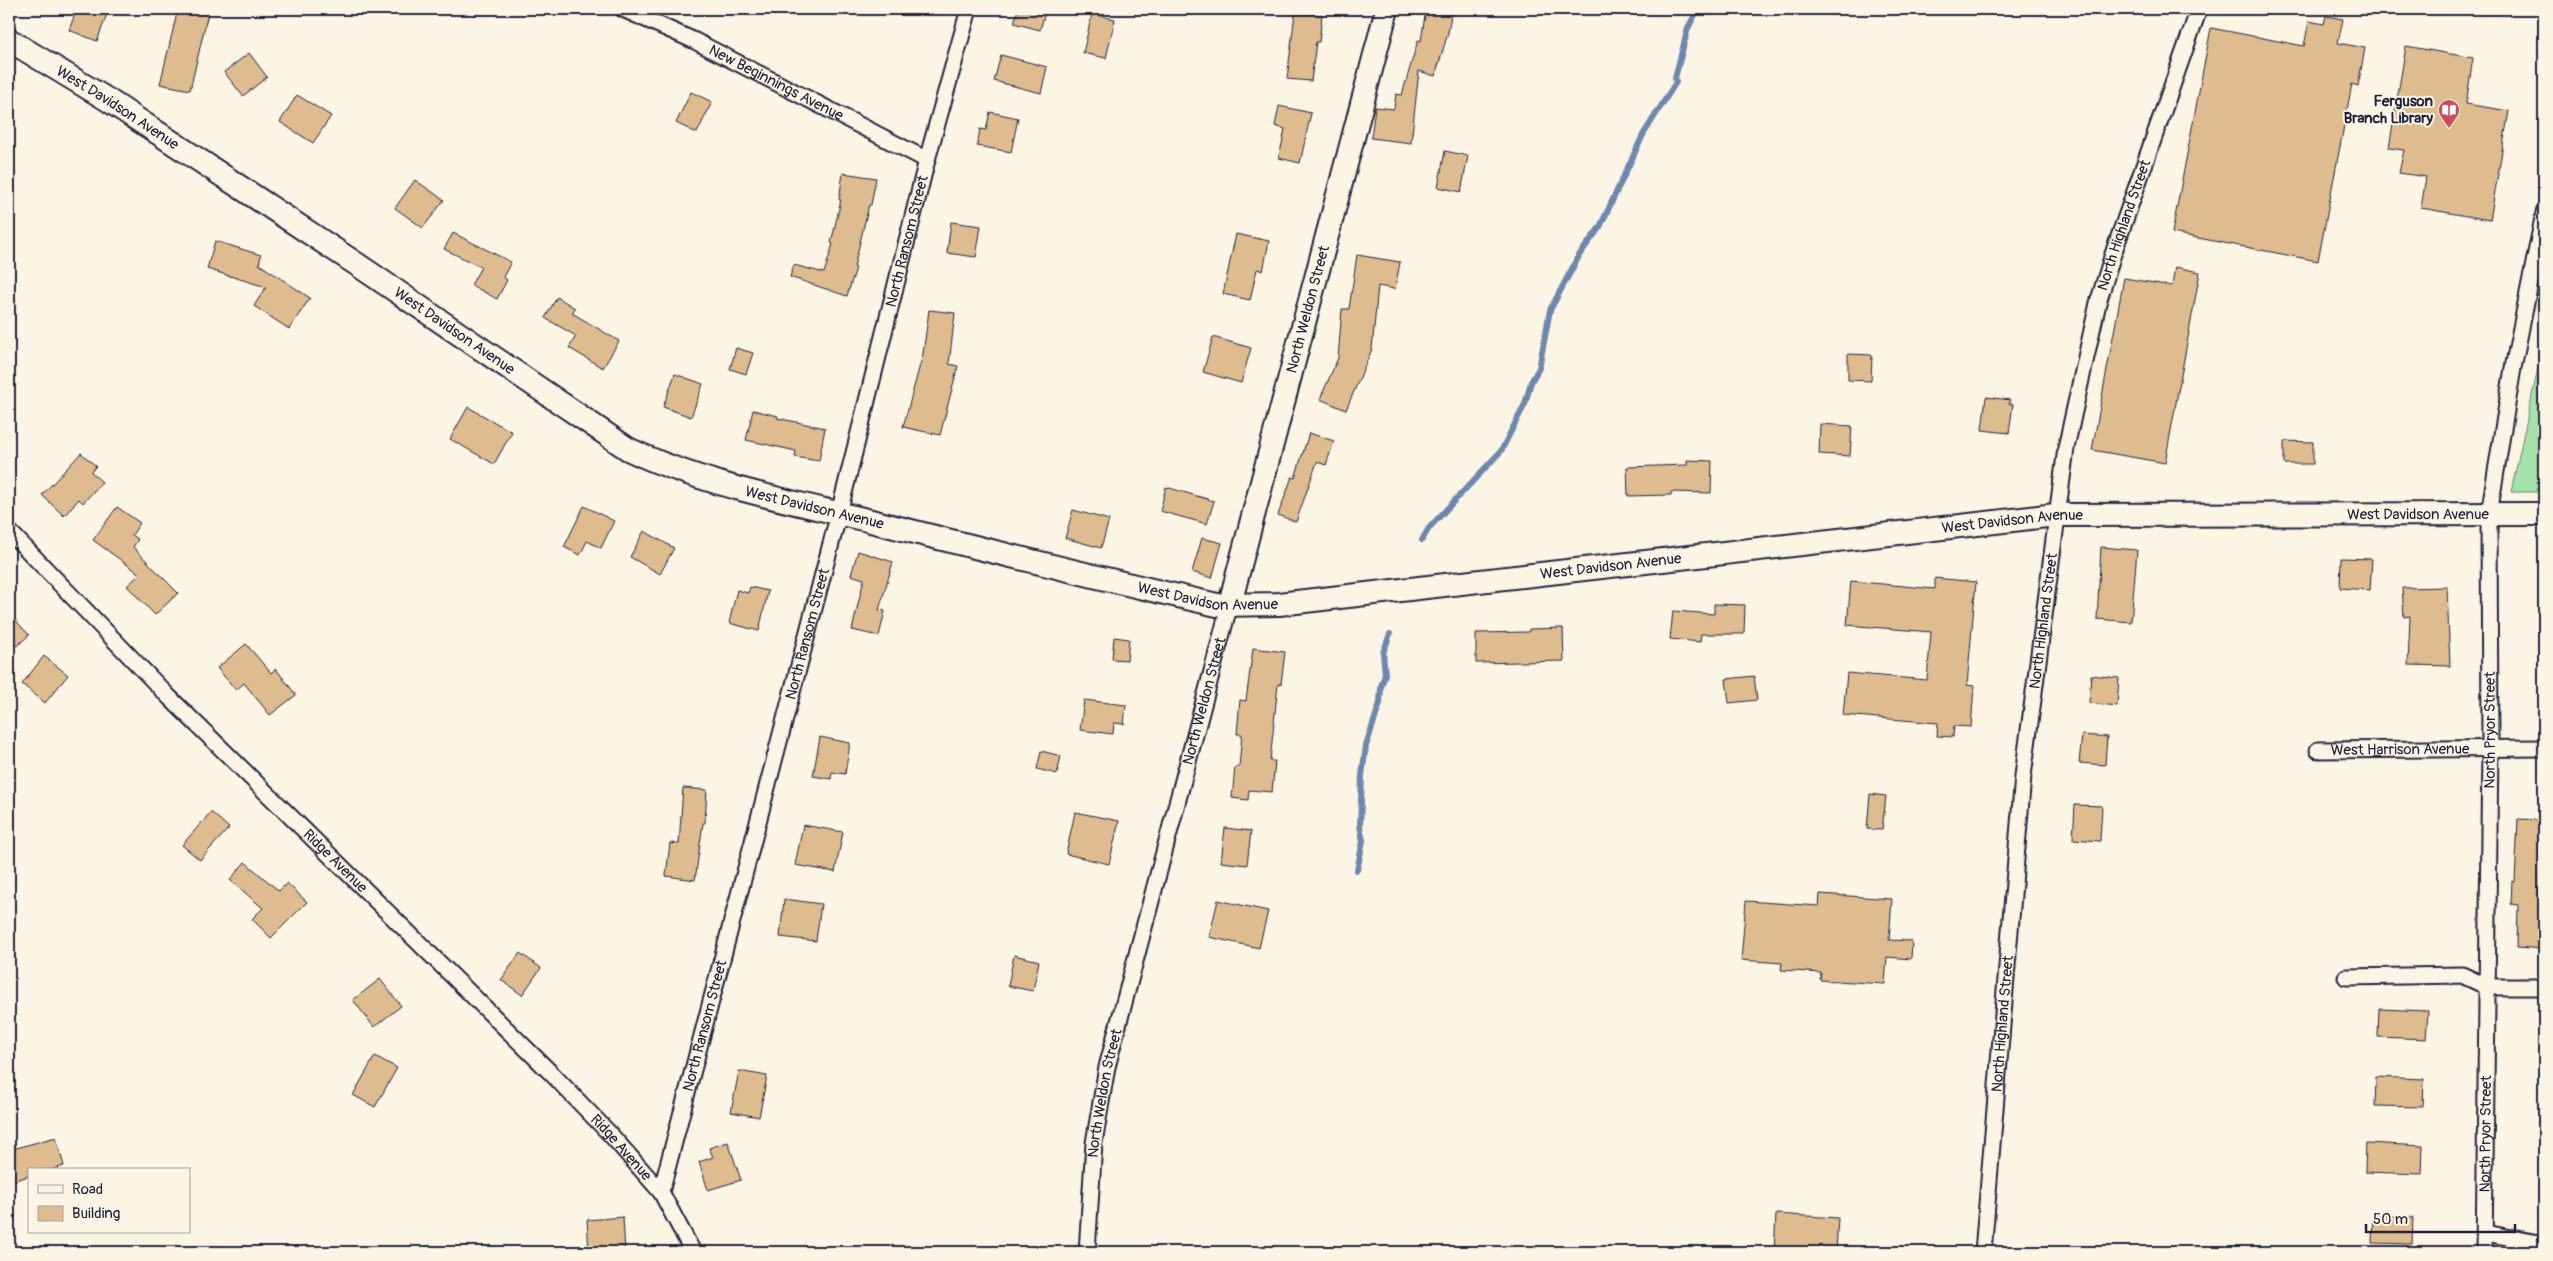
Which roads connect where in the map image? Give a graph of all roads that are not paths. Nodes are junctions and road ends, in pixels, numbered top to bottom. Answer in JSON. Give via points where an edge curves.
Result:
{"nodes":[{"id":1,"x":623,"y":9,"type":"edge"},
{"id":2,"x":969,"y":9,"type":"edge"},
{"id":3,"x":1387,"y":9,"type":"edge"},
{"id":4,"x":2199,"y":9,"type":"edge"},
{"id":5,"x":9,"y":40,"type":"edge"},
{"id":6,"x":928,"y":160,"type":"junction"},
{"id":7,"x":2544,"y":213,"type":"edge"},
{"id":8,"x":839,"y":513,"type":"junction"},
{"id":9,"x":2489,"y":514,"type":"junction"},
{"id":10,"x":2544,"y":514,"type":"edge"},
{"id":11,"x":2056,"y":515,"type":"junction"},
{"id":12,"x":9,"y":531,"type":"edge"},
{"id":13,"x":1229,"y":607,"type":"junction"},
{"id":14,"x":2544,"y":748,"type":"edge"},
{"id":15,"x":2490,"y":749,"type":"junction"},
{"id":16,"x":2318,"y":750,"type":"dead end"},
{"id":17,"x":2346,"y":977,"type":"dead end"},
{"id":18,"x":2488,"y":987,"type":"junction"},
{"id":19,"x":2544,"y":987,"type":"edge"},
{"id":20,"x":661,"y":1192,"type":"junction"},
{"id":21,"x":2485,"y":1233,"type":"junction"},
{"id":22,"x":2544,"y":1244,"type":"edge"},
{"id":23,"x":693,"y":1252,"type":"edge"},
{"id":24,"x":1087,"y":1252,"type":"edge"},
{"id":25,"x":1983,"y":1252,"type":"edge"},
{"id":26,"x":2484,"y":1252,"type":"edge"}],
"edges":[{"from":1,"to":6,"type":"street","name":"New Beginnings Avenue","via":[[695,41]]},
{"from":2,"to":6,"type":"street","name":"North Ransom Street"},
{"from":3,"to":13,"type":"street","name":"North Weldon Street"},
{"from":4,"to":11,"type":"street","name":"North Highland Street","via":[[2098,303],[2066,448]]},
{"from":5,"to":8,"type":"street","name":"West Davidson Avenue","via":[[108,100],[350,259],[628,449],[690,475]]},
{"from":6,"to":8,"type":"street","name":"North Ransom Street"},
{"from":7,"to":9,"type":"street","name":"North Pryor Street","via":[[2513,368]]},
{"from":8,"to":13,"type":"street","name":"West Davidson Avenue"},
{"from":8,"to":20,"type":"street","name":"North Ransom Street"},
{"from":9,"to":10,"type":"street","name":"West Davidson Avenue"},
{"from":9,"to":11,"type":"street","name":"West Davidson Avenue"},
{"from":9,"to":15,"type":"street","name":"North Pryor Street"},
{"from":11,"to":13,"type":"street","name":"West Davidson Avenue","via":[[1279,604]]},
{"from":11,"to":25,"type":"street","name":"North Highland Street","via":[[2023,776]]},
{"from":12,"to":20,"type":"street","name":"Ridge Avenue","via":[[169,697],[552,1074]]},
{"from":13,"to":24,"type":"street","name":"North Weldon Street","via":[[1107,1067],[1094,1143]]},
{"from":14,"to":15,"type":"street","name":"West Harrison Avenue"},
{"from":15,"to":16,"type":"street","name":"West Harrison Avenue"},
{"from":15,"to":18,"type":"street","name":"North Pryor Street"},
{"from":17,"to":18,"type":"street","via":[[2462,975]]},
{"from":18,"to":19,"type":"street"},
{"from":18,"to":21,"type":"street","name":"North Pryor Street"},
{"from":20,"to":23,"type":"street"},
{"from":21,"to":22,"type":"street"},
{"from":21,"to":26,"type":"street","name":"North Pryor Street"}]}
